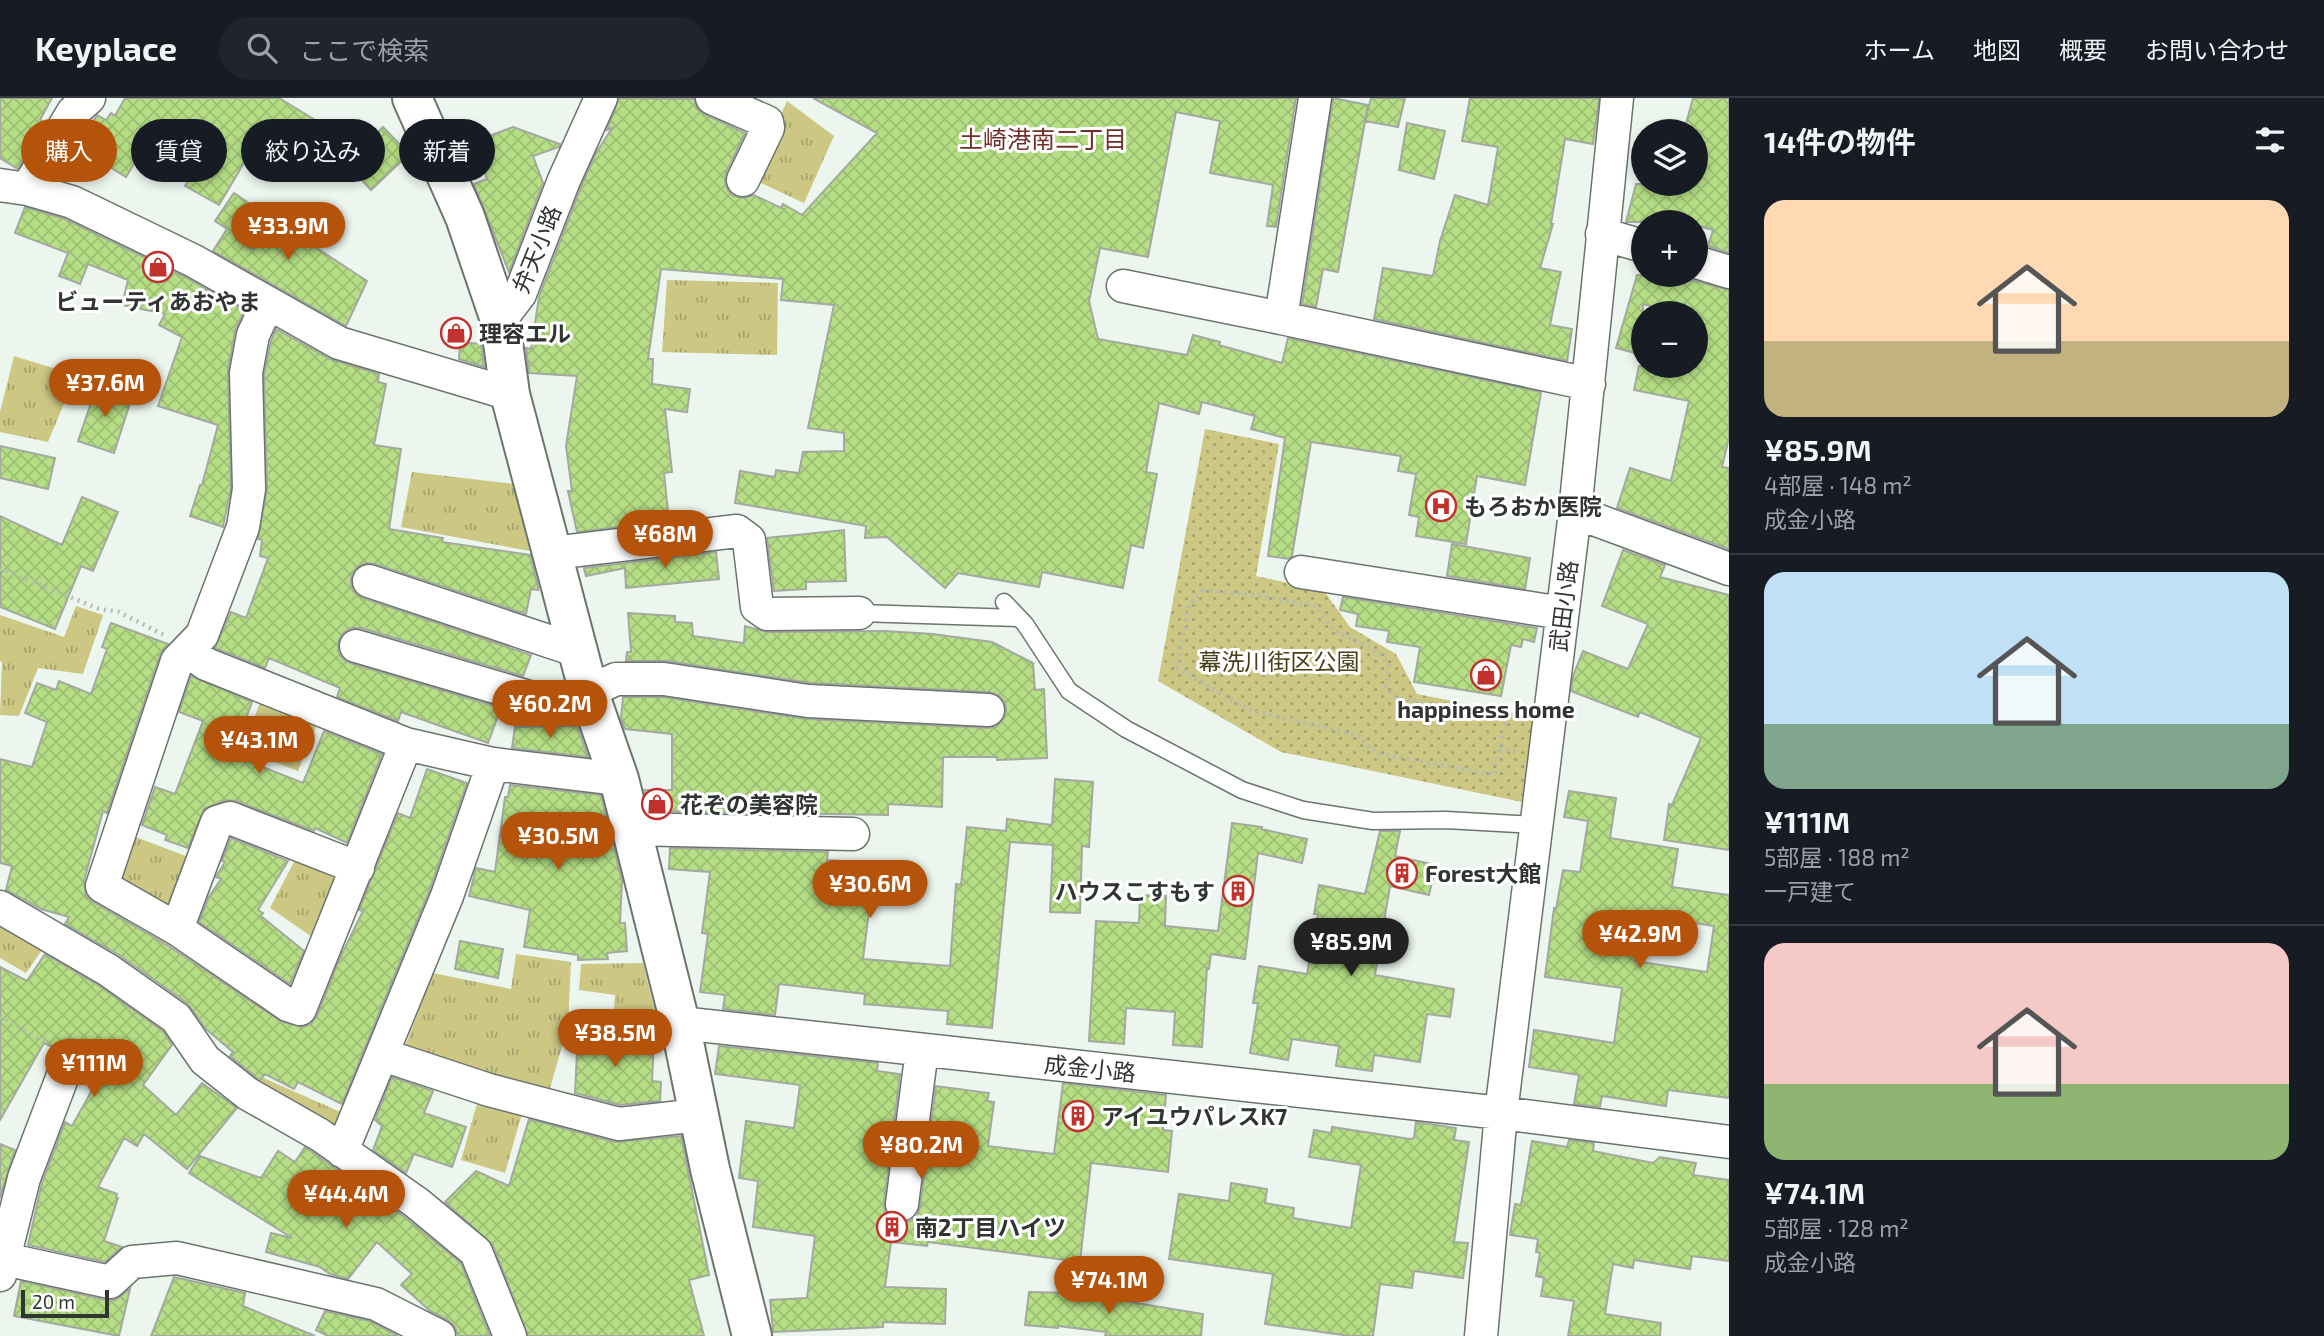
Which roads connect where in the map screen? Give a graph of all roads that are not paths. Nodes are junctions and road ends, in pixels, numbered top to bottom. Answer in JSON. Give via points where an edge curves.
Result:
{"nodes":[{"id":1,"x":89,"y":98,"type":"edge"},
{"id":2,"x":412,"y":98,"type":"edge"},
{"id":3,"x":601,"y":98,"type":"edge"},
{"id":4,"x":712,"y":98,"type":"edge"},
{"id":5,"x":1315,"y":98,"type":"edge"},
{"id":6,"x":1617,"y":98,"type":"edge"},
{"id":7,"x":743,"y":180,"type":"dead end"},
{"id":8,"x":14,"y":187,"type":"edge"},
{"id":9,"x":1602,"y":234,"type":"junction"},
{"id":10,"x":1631,"y":242,"type":"edge"},
{"id":11,"x":1708,"y":266,"type":"edge"},
{"id":12,"x":1729,"y":272,"type":"edge"},
{"id":13,"x":1123,"y":286,"type":"dead end"},
{"id":14,"x":267,"y":305,"type":"junction"},
{"id":15,"x":1281,"y":318,"type":"junction"},
{"id":16,"x":500,"y":320,"type":"junction"},
{"id":17,"x":1589,"y":384,"type":"junction"},
{"id":18,"x":510,"y":394,"type":"junction"},
{"id":19,"x":1574,"y":512,"type":"junction"},
{"id":20,"x":553,"y":553,"type":"junction"},
{"id":21,"x":1729,"y":569,"type":"edge"},
{"id":22,"x":1301,"y":572,"type":"dead end"},
{"id":23,"x":369,"y":581,"type":"dead end"},
{"id":24,"x":1004,"y":602,"type":"dead end"},
{"id":25,"x":859,"y":613,"type":"joint"},
{"id":26,"x":1562,"y":613,"type":"junction"},
{"id":27,"x":1019,"y":618,"type":"junction"},
{"id":28,"x":356,"y":646,"type":"dead end"},
{"id":29,"x":189,"y":651,"type":"junction"},
{"id":30,"x":578,"y":652,"type":"junction"},
{"id":31,"x":589,"y":693,"type":"junction"},
{"id":32,"x":988,"y":710,"type":"dead end"},
{"id":33,"x":406,"y":744,"type":"junction"},
{"id":34,"x":494,"y":764,"type":"junction"},
{"id":35,"x":619,"y":779,"type":"junction"},
{"id":36,"x":1537,"y":825,"type":"junction"},
{"id":37,"x":631,"y":828,"type":"junction"},
{"id":38,"x":853,"y":834,"type":"dead end"},
{"id":39,"x":358,"y":868,"type":"junction"},
{"id":40,"x":0,"y":907,"type":"edge"},
{"id":41,"x":177,"y":929,"type":"junction"},
{"id":42,"x":680,"y":1024,"type":"junction"},
{"id":43,"x":922,"y":1050,"type":"junction"},
{"id":44,"x":383,"y":1055,"type":"junction"},
{"id":45,"x":70,"y":1057,"type":"road end"},
{"id":46,"x":1501,"y":1113,"type":"junction"},
{"id":47,"x":699,"y":1115,"type":"junction"},
{"id":48,"x":1729,"y":1142,"type":"edge"},
{"id":49,"x":342,"y":1151,"type":"junction"},
{"id":50,"x":902,"y":1204,"type":"dead end"},
{"id":51,"x":1,"y":1264,"type":"edge"},
{"id":52,"x":439,"y":1336,"type":"edge"},
{"id":53,"x":510,"y":1336,"type":"edge"},
{"id":54,"x":752,"y":1336,"type":"edge"},
{"id":55,"x":1481,"y":1336,"type":"edge"}],
"edges":[{"from":1,"to":8,"type":"street","via":[[73,111]]},
{"from":2,"to":16,"type":"street","via":[[465,217]]},
{"from":3,"to":16,"type":"street","name":"弁天小路","via":[[520,294]]},
{"from":4,"to":7,"type":"street","via":[[767,122]]},
{"from":5,"to":15,"type":"street"},
{"from":6,"to":9,"type":"street","name":"武田小路"},
{"from":8,"to":14,"type":"street","via":[[72,202],[194,261]]},
{"from":9,"to":10,"type":"street"},
{"from":9,"to":17,"type":"street","name":"武田小路"},
{"from":11,"to":12,"type":"street"},
{"from":13,"to":15,"type":"street"},
{"from":14,"to":18,"type":"street","via":[[339,344]]},
{"from":14,"to":29,"type":"street","via":[[253,335],[246,373],[249,489],[243,527],[202,635]]},
{"from":15,"to":17,"type":"street"},
{"from":16,"to":18,"type":"street"},
{"from":17,"to":19,"type":"street","name":"武田小路"},
{"from":18,"to":20,"type":"street"},
{"from":19,"to":21,"type":"street"},
{"from":19,"to":26,"type":"street","name":"武田小路"},
{"from":20,"to":25,"type":"street","via":[[737,531],[749,540],[757,607],[767,614]]},
{"from":20,"to":30,"type":"street"},
{"from":22,"to":26,"type":"street"},
{"from":23,"to":30,"type":"street"},
{"from":24,"to":27,"type":"lane"},
{"from":25,"to":27,"type":"lane"},
{"from":26,"to":36,"type":"street","name":"武田小路"},
{"from":27,"to":36,"type":"lane","via":[[1069,691],[1126,729],[1242,790],[1303,810],[1373,821]]},
{"from":28,"to":31,"type":"street","via":[[529,697],[566,702]]},
{"from":29,"to":33,"type":"street","via":[[206,664]]},
{"from":29,"to":41,"type":"street","via":[[177,661],[102,886]]},
{"from":30,"to":31,"type":"street"},
{"from":31,"to":32,"type":"street","via":[[616,679],[664,679],[808,701]]},
{"from":31,"to":35,"type":"street"},
{"from":33,"to":34,"type":"street"},
{"from":33,"to":39,"type":"street"},
{"from":34,"to":35,"type":"street"},
{"from":34,"to":44,"type":"street"},
{"from":35,"to":37,"type":"street"},
{"from":36,"to":46,"type":"street","name":"武田小路"},
{"from":37,"to":38,"type":"street"},
{"from":37,"to":42,"type":"street"},
{"from":39,"to":41,"type":"street","via":[[230,818],[217,822]]},
{"from":39,"to":41,"type":"street","via":[[300,1009]]},
{"from":40,"to":49,"type":"street","via":[[108,970],[176,1018],[205,1060],[248,1094]]},
{"from":42,"to":43,"type":"street","name":"成金小路"},
{"from":42,"to":47,"type":"street"},
{"from":43,"to":46,"type":"street","name":"成金小路"},
{"from":43,"to":50,"type":"street"},
{"from":44,"to":47,"type":"street","via":[[489,1090],[619,1124]]},
{"from":44,"to":49,"type":"street"},
{"from":45,"to":51,"type":"street","via":[[24,1178]]},
{"from":46,"to":48,"type":"street","name":"成金小路"},
{"from":46,"to":55,"type":"street","name":"武田小路"},
{"from":47,"to":54,"type":"street"},
{"from":49,"to":53,"type":"street","via":[[417,1203],[475,1252]]},
{"from":51,"to":52,"type":"street","via":[[110,1282],[132,1262],[177,1258],[376,1304]]}]}
